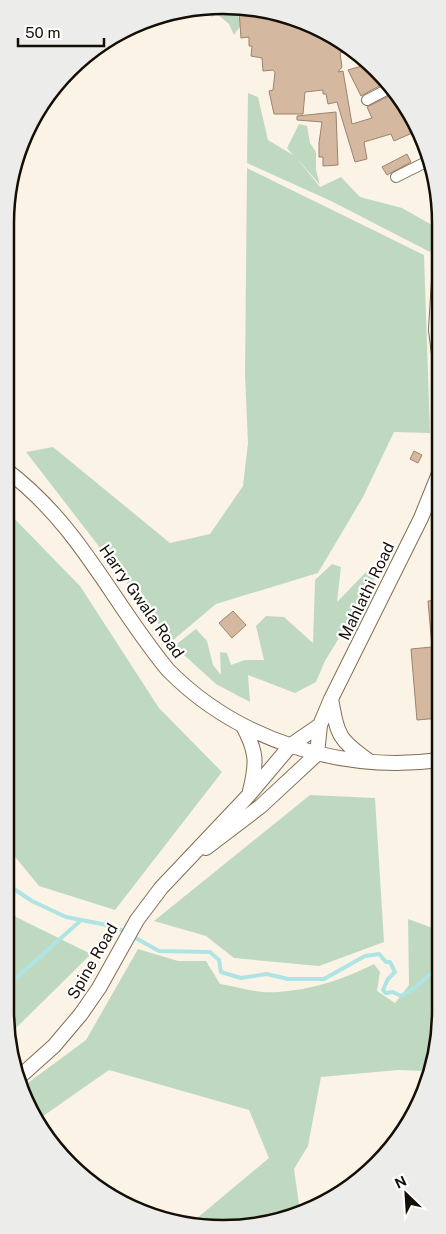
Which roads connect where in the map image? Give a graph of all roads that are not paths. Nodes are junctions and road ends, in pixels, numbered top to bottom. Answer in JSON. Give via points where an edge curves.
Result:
{"nodes":[{"id":1,"x":385,"y":91,"type":"edge"},
{"id":2,"x":367,"y":100,"type":"dead end"},
{"id":3,"x":423,"y":163,"type":"edge"},
{"id":4,"x":396,"y":177,"type":"dead end"},
{"id":5,"x":14,"y":477,"type":"edge"},
{"id":6,"x":432,"y":491,"type":"edge"},
{"id":7,"x":331,"y":699,"type":"junction"},
{"id":8,"x":320,"y":725,"type":"junction"},
{"id":9,"x":243,"y":726,"type":"junction"},
{"id":10,"x":291,"y":745,"type":"junction"},
{"id":11,"x":318,"y":754,"type":"junction"},
{"id":12,"x":432,"y":760,"type":"edge"},
{"id":13,"x":369,"y":762,"type":"junction"},
{"id":14,"x":248,"y":796,"type":"junction"},
{"id":15,"x":193,"y":855,"type":"junction"},
{"id":16,"x":24,"y":1073,"type":"edge"}],
"edges":[{"from":1,"to":2,"type":"street"},
{"from":3,"to":4,"type":"street"},
{"from":5,"to":9,"type":"street","name":"Harry Gwala Road","via":[[67,527],[168,670],[211,707]]},
{"from":6,"to":7,"type":"street","name":"Mahlathi Road","via":[[422,518]]},
{"from":7,"to":8,"type":"street","name":"Mahlathi Road"},
{"from":7,"to":13,"type":"street","via":[[340,737]]},
{"from":8,"to":10,"type":"street"},
{"from":8,"to":11,"type":"street","name":"Mahlathi Road"},
{"from":9,"to":10,"type":"street","name":"Harry Gwala Road"},
{"from":9,"to":14,"type":"street","via":[[256,762]]},
{"from":10,"to":11,"type":"street","name":"Harry Gwala Road"},
{"from":10,"to":14,"type":"street","name":"Spine Road"},
{"from":11,"to":13,"type":"street","name":"Harry Gwala Road"},
{"from":11,"to":15,"type":"street","name":"Spine Road","via":[[234,828]]},
{"from":12,"to":13,"type":"street","name":"Harry Gwala Road"},
{"from":14,"to":15,"type":"street","name":"Spine Road"},
{"from":15,"to":16,"type":"street","name":"Spine Road","via":[[161,888],[132,927],[81,1014],[54,1046]]}]}
